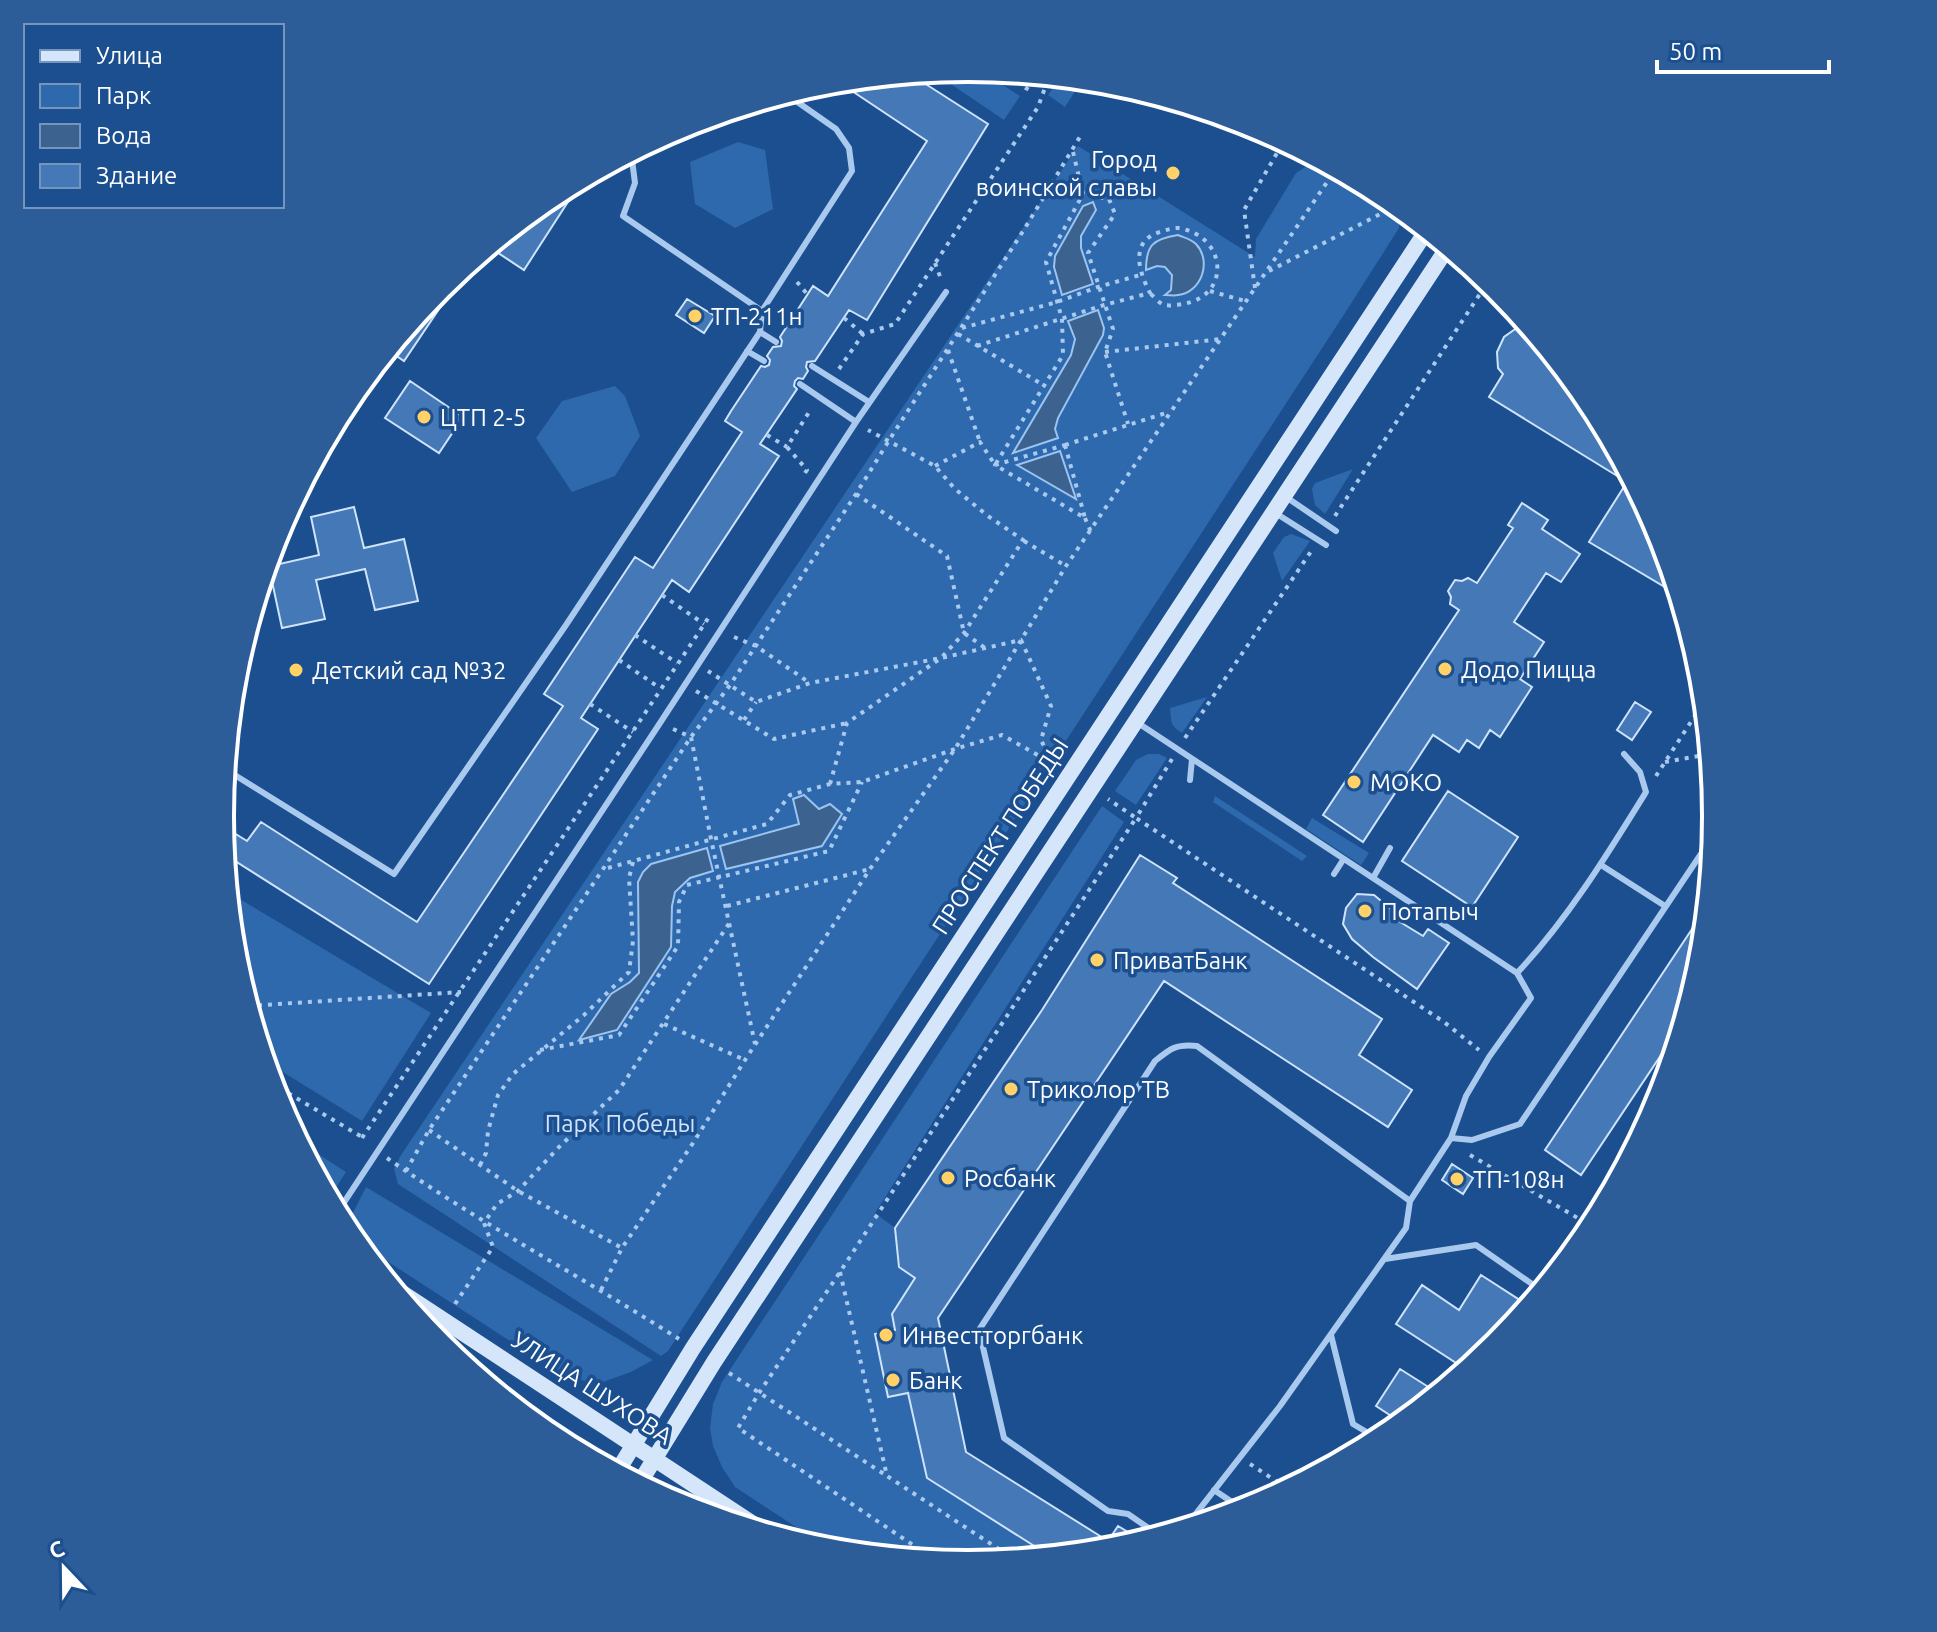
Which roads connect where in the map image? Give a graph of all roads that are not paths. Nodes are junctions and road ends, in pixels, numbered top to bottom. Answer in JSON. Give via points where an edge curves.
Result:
{"nodes":[{"id":1,"x":798,"y":102,"type":"edge"},
{"id":2,"x":633,"y":164,"type":"edge"},
{"id":3,"x":1421,"y":239,"type":"edge"},
{"id":4,"x":1442,"y":256,"type":"edge"},
{"id":5,"x":946,"y":292,"type":"dead end"},
{"id":6,"x":762,"y":311,"type":"junction"},
{"id":7,"x":760,"y":332,"type":"junction"},
{"id":8,"x":776,"y":342,"type":"dead end"},
{"id":9,"x":747,"y":351,"type":"junction"},
{"id":10,"x":764,"y":361,"type":"dead end"},
{"id":11,"x":812,"y":366,"type":"dead end"},
{"id":12,"x":800,"y":384,"type":"dead end"},
{"id":13,"x":869,"y":402,"type":"junction"},
{"id":14,"x":856,"y":422,"type":"junction"},
{"id":15,"x":1283,"y":495,"type":"junction"},
{"id":16,"x":1274,"y":512,"type":"junction"},
{"id":17,"x":1336,"y":531,"type":"dead end"},
{"id":18,"x":1326,"y":545,"type":"dead end"},
{"id":19,"x":1135,"y":721,"type":"junction"},
{"id":20,"x":1624,"y":754,"type":"dead end"},
{"id":21,"x":1192,"y":759,"type":"junction"},
{"id":22,"x":236,"y":776,"type":"edge"},
{"id":23,"x":1190,"y":780,"type":"dead end"},
{"id":24,"x":1390,"y":848,"type":"dead end"},
{"id":25,"x":1701,"y":853,"type":"edge"},
{"id":26,"x":1343,"y":860,"type":"junction"},
{"id":27,"x":1601,"y":865,"type":"junction"},
{"id":28,"x":1334,"y":874,"type":"dead end"},
{"id":29,"x":1373,"y":878,"type":"junction"},
{"id":30,"x":1665,"y":906,"type":"junction"},
{"id":31,"x":1517,"y":973,"type":"junction"},
{"id":32,"x":1449,"y":1140,"type":"junction"},
{"id":33,"x":344,"y":1201,"type":"edge"},
{"id":34,"x":1410,"y":1201,"type":"junction"},
{"id":35,"x":1384,"y":1259,"type":"junction"},
{"id":36,"x":1533,"y":1285,"type":"edge"},
{"id":37,"x":422,"y":1305,"type":"edge"},
{"id":38,"x":1331,"y":1335,"type":"junction"},
{"id":39,"x":1367,"y":1432,"type":"edge"},
{"id":40,"x":634,"y":1444,"type":"junction"},
{"id":41,"x":656,"y":1459,"type":"junction"},
{"id":42,"x":622,"y":1463,"type":"edge"},
{"id":43,"x":645,"y":1475,"type":"edge"},
{"id":44,"x":1214,"y":1490,"type":"junction"},
{"id":45,"x":1230,"y":1501,"type":"edge"},
{"id":46,"x":735,"y":1512,"type":"edge"},
{"id":47,"x":1196,"y":1513,"type":"edge"},
{"id":48,"x":1148,"y":1527,"type":"edge"}],
"edges":[{"from":1,"to":6,"type":"lane","via":[[836,129],[849,148],[852,171]]},
{"from":2,"to":6,"type":"lane","via":[[635,183],[623,216]]},
{"from":3,"to":40,"type":"main road","name":"ПРОСПЕКТ ПОБЕДЫ"},
{"from":4,"to":15,"type":"main road","name":"ПРОСПЕКТ ПОБЕДЫ"},
{"from":5,"to":13,"type":"lane"},
{"from":6,"to":7,"type":"lane"},
{"from":7,"to":8,"type":"lane"},
{"from":7,"to":9,"type":"lane"},
{"from":9,"to":10,"type":"lane"},
{"from":9,"to":22,"type":"lane","via":[[394,874]]},
{"from":11,"to":13,"type":"lane"},
{"from":12,"to":14,"type":"lane"},
{"from":13,"to":14,"type":"lane"},
{"from":14,"to":33,"type":"lane"},
{"from":15,"to":16,"type":"main road","name":"ПРОСПЕКТ ПОБЕДЫ"},
{"from":15,"to":17,"type":"lane"},
{"from":16,"to":18,"type":"lane"},
{"from":16,"to":19,"type":"main road","name":"ПРОСПЕКТ ПОБЕДЫ"},
{"from":19,"to":21,"type":"lane"},
{"from":19,"to":41,"type":"main road","name":"ПРОСПЕКТ ПОБЕДЫ","via":[[714,1362]]},
{"from":20,"to":27,"type":"lane","via":[[1640,772],[1646,792]]},
{"from":21,"to":23,"type":"lane"},
{"from":21,"to":26,"type":"lane"},
{"from":24,"to":29,"type":"lane"},
{"from":25,"to":30,"type":"lane"},
{"from":26,"to":28,"type":"lane"},
{"from":26,"to":29,"type":"lane"},
{"from":27,"to":30,"type":"lane"},
{"from":27,"to":31,"type":"lane"},
{"from":29,"to":31,"type":"lane"},
{"from":30,"to":32,"type":"lane","via":[[1520,1124],[1472,1140]]},
{"from":31,"to":32,"type":"lane","via":[[1531,998],[1466,1096]]},
{"from":32,"to":34,"type":"lane"},
{"from":34,"to":35,"type":"lane","via":[[1406,1228]]},
{"from":34,"to":48,"type":"lane","via":[[1197,1046],[1170,1048],[1155,1061],[979,1330],[1004,1438],[1108,1511],[1128,1514]]},
{"from":35,"to":36,"type":"lane","via":[[1476,1245]]},
{"from":35,"to":38,"type":"lane"},
{"from":37,"to":40,"type":"main road","name":"УЛИЦА ШУХОВА"},
{"from":38,"to":39,"type":"lane","via":[[1353,1424]]},
{"from":38,"to":44,"type":"lane"},
{"from":40,"to":41,"type":"main road","name":"УЛИЦА ШУХОВА"},
{"from":40,"to":42,"type":"main road","name":"ПРОСПЕКТ ПОБЕДЫ"},
{"from":41,"to":43,"type":"main road","name":"ПРОСПЕКТ ПОБЕДЫ"},
{"from":41,"to":46,"type":"main road","name":"УЛИЦА ШУХОВА"},
{"from":44,"to":45,"type":"lane"},
{"from":44,"to":47,"type":"lane"}]}
